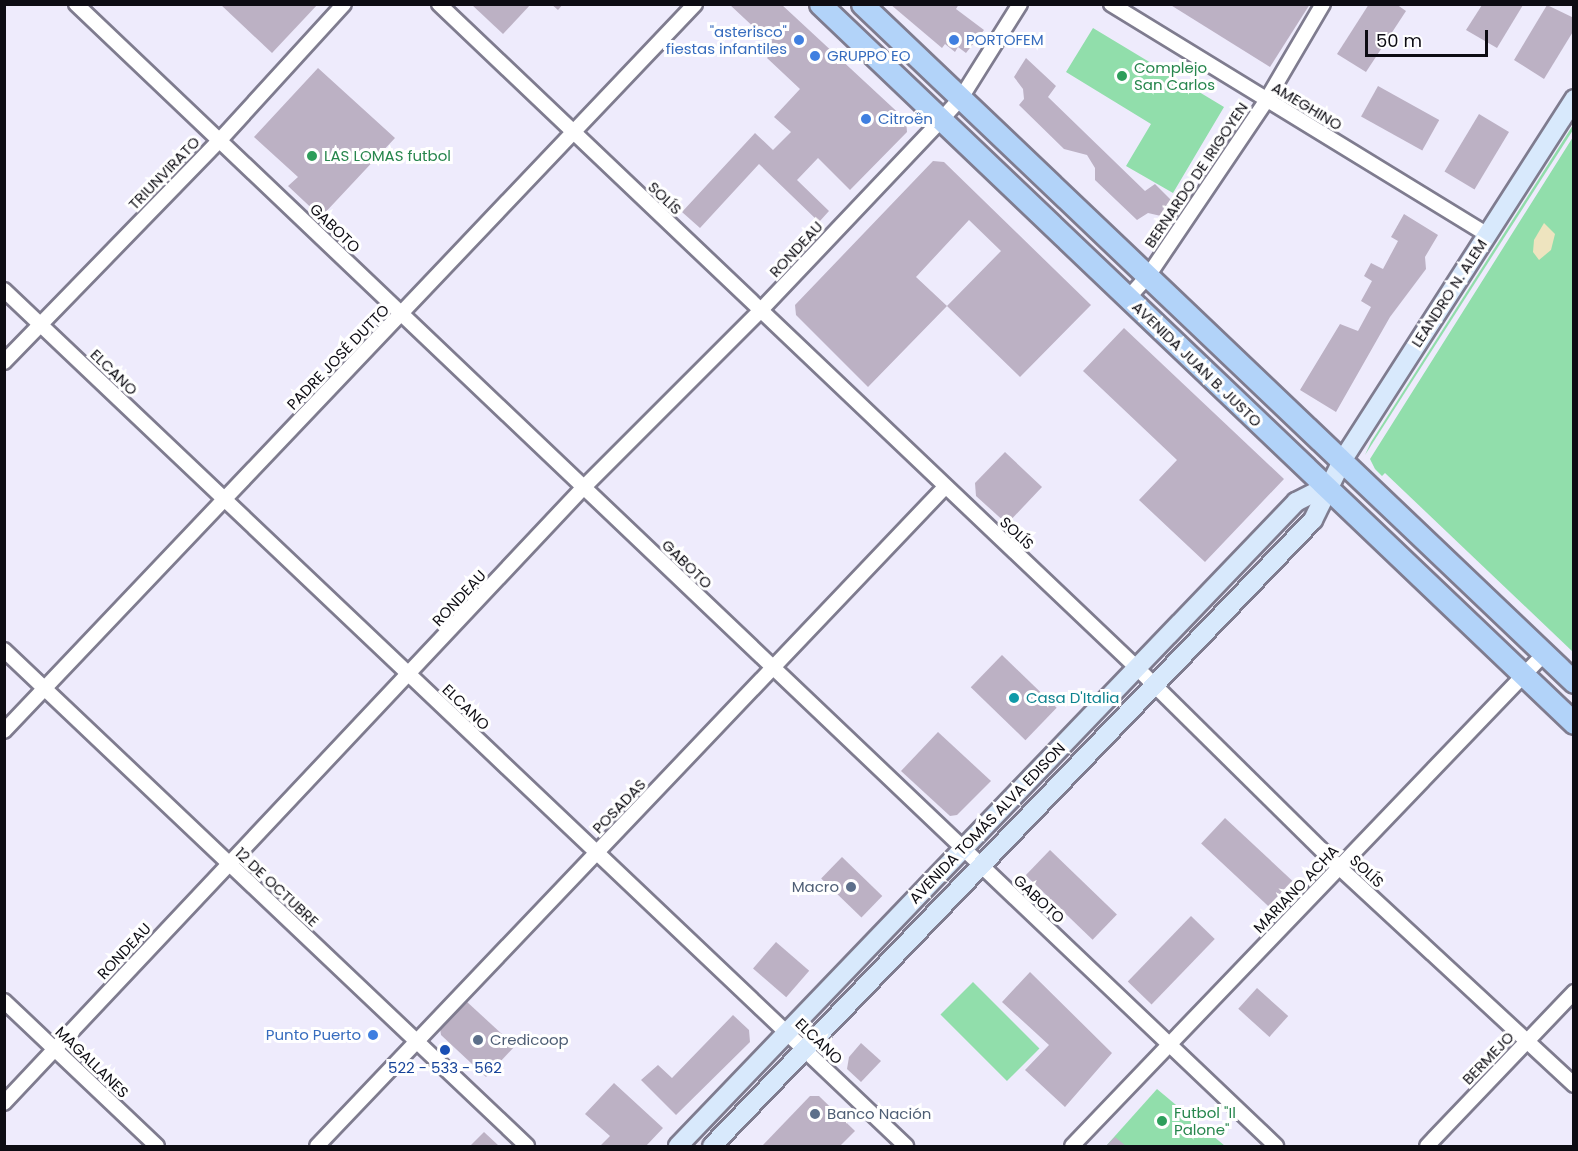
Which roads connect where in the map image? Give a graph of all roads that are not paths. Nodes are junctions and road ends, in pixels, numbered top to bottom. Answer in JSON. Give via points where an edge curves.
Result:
{"nodes":[{"id":1,"x":76,"y":4,"type":"edge"},
{"id":2,"x":344,"y":4,"type":"edge"},
{"id":3,"x":439,"y":4,"type":"edge"},
{"id":4,"x":695,"y":4,"type":"edge"},
{"id":5,"x":820,"y":4,"type":"edge"},
{"id":6,"x":862,"y":4,"type":"edge"},
{"id":7,"x":1020,"y":4,"type":"edge"},
{"id":8,"x":1111,"y":4,"type":"edge"},
{"id":9,"x":1323,"y":4,"type":"edge"},
{"id":10,"x":960,"y":98,"type":"junction"},
{"id":11,"x":1574,"y":99,"type":"edge"},
{"id":12,"x":1266,"y":101,"type":"junction"},
{"id":13,"x":941,"y":120,"type":"junction"},
{"id":14,"x":574,"y":134,"type":"junction"},
{"id":15,"x":219,"y":141,"type":"junction"},
{"id":16,"x":1487,"y":234,"type":"junction"},
{"id":17,"x":1148,"y":276,"type":"junction"},
{"id":18,"x":4,"y":290,"type":"edge"},
{"id":19,"x":1128,"y":298,"type":"junction"},
{"id":20,"x":760,"y":311,"type":"junction"},
{"id":21,"x":402,"y":314,"type":"junction"},
{"id":22,"x":40,"y":324,"type":"junction"},
{"id":23,"x":4,"y":362,"type":"edge"},
{"id":24,"x":1342,"y":461,"type":"junction"},
{"id":25,"x":945,"y":487,"type":"junction"},
{"id":26,"x":1326,"y":487,"type":"junction"},
{"id":27,"x":583,"y":488,"type":"junction"},
{"id":28,"x":225,"y":500,"type":"junction"},
{"id":29,"x":1313,"y":520,"type":"joint"},
{"id":30,"x":4,"y":650,"type":"edge"},
{"id":31,"x":1544,"y":654,"type":"junction"},
{"id":32,"x":1136,"y":667,"type":"junction"},
{"id":33,"x":773,"y":668,"type":"junction"},
{"id":34,"x":1524,"y":675,"type":"junction"},
{"id":35,"x":410,"y":676,"type":"junction"},
{"id":36,"x":1574,"y":682,"type":"edge"},
{"id":37,"x":1153,"y":685,"type":"junction"},
{"id":38,"x":45,"y":689,"type":"junction"},
{"id":39,"x":1574,"y":723,"type":"edge"},
{"id":40,"x":4,"y":731,"type":"edge"},
{"id":41,"x":962,"y":849,"type":"junction"},
{"id":42,"x":596,"y":853,"type":"junction"},
{"id":43,"x":229,"y":864,"type":"junction"},
{"id":44,"x":980,"y":866,"type":"junction"},
{"id":45,"x":1340,"y":868,"type":"junction"},
{"id":46,"x":1574,"y":992,"type":"edge"},
{"id":47,"x":4,"y":1001,"type":"edge"},
{"id":48,"x":787,"y":1033,"type":"junction"},
{"id":49,"x":417,"y":1042,"type":"junction"},
{"id":50,"x":1526,"y":1043,"type":"junction"},
{"id":51,"x":1169,"y":1045,"type":"junction"},
{"id":52,"x":54,"y":1049,"type":"junction"},
{"id":53,"x":804,"y":1050,"type":"junction"},
{"id":54,"x":1574,"y":1085,"type":"edge"},
{"id":55,"x":4,"y":1103,"type":"edge"},
{"id":56,"x":157,"y":1146,"type":"edge"},
{"id":57,"x":317,"y":1146,"type":"edge"},
{"id":58,"x":527,"y":1146,"type":"edge"},
{"id":59,"x":678,"y":1146,"type":"edge"},
{"id":60,"x":711,"y":1146,"type":"edge"},
{"id":61,"x":906,"y":1146,"type":"edge"},
{"id":62,"x":1072,"y":1146,"type":"edge"},
{"id":63,"x":1276,"y":1146,"type":"edge"},
{"id":64,"x":1426,"y":1146,"type":"edge"}],
"edges":[{"from":1,"to":15,"type":"street","name":"GABOTO"},
{"from":2,"to":15,"type":"street","name":"TRIUNVIRATO"},
{"from":3,"to":14,"type":"street","name":"SOLÍS"},
{"from":4,"to":14,"type":"street","name":"PADRE JOSÉ DUTTO"},
{"from":5,"to":13,"type":"main road","name":"AVENIDA JUAN B. JUSTO"},
{"from":6,"to":10,"type":"main road","name":"AVENIDA JUAN B. JUSTO"},
{"from":7,"to":10,"type":"street","name":"RONDEAU"},
{"from":8,"to":12,"type":"street","name":"AMEGHINO"},
{"from":9,"to":12,"type":"street","name":"BERNARDO DE IRIGOYEN"},
{"from":10,"to":13,"type":"street","name":"RONDEAU"},
{"from":10,"to":17,"type":"main road","name":"AVENIDA JUAN B. JUSTO"},
{"from":11,"to":16,"type":"main road","name":"LEANDRO N. ALEM"},
{"from":12,"to":16,"type":"street","name":"AMEGHINO"},
{"from":12,"to":17,"type":"street","name":"BERNARDO DE IRIGOYEN"},
{"from":13,"to":19,"type":"main road","name":"AVENIDA JUAN B. JUSTO"},
{"from":13,"to":20,"type":"street","name":"RONDEAU"},
{"from":14,"to":20,"type":"street","name":"SOLÍS"},
{"from":14,"to":21,"type":"street","name":"PADRE JOSÉ DUTTO"},
{"from":15,"to":21,"type":"street","name":"GABOTO"},
{"from":15,"to":22,"type":"street","name":"TRIUNVIRATO"},
{"from":16,"to":24,"type":"main road","name":"LEANDRO N. ALEM"},
{"from":17,"to":19,"type":"street","name":"BERNARDO DE IRIGOYEN"},
{"from":17,"to":24,"type":"main road","name":"AVENIDA JUAN B. JUSTO"},
{"from":18,"to":22,"type":"street","name":"ELCANO"},
{"from":19,"to":26,"type":"main road","name":"AVENIDA JUAN B. JUSTO"},
{"from":20,"to":25,"type":"street","name":"SOLÍS"},
{"from":20,"to":27,"type":"street","name":"RONDEAU"},
{"from":21,"to":27,"type":"street","name":"GABOTO"},
{"from":21,"to":28,"type":"street","name":"PADRE JOSÉ DUTTO"},
{"from":22,"to":23,"type":"street","name":"TRIUNVIRATO"},
{"from":22,"to":28,"type":"street","name":"ELCANO"},
{"from":24,"to":26,"type":"main road","name":"LEANDRO N. ALEM"},
{"from":24,"to":31,"type":"main road","name":"AVENIDA JUAN B. JUSTO"},
{"from":25,"to":32,"type":"street","name":"SOLÍS"},
{"from":25,"to":33,"type":"street","name":"POSADAS"},
{"from":26,"to":29,"type":"main road","name":"LEANDRO N. ALEM"},
{"from":26,"to":32,"type":"main road","name":"AVENIDA TOMÁS ALVA EDISON","via":[[1296,502]]},
{"from":26,"to":34,"type":"main road","name":"AVENIDA JUAN B. JUSTO"},
{"from":27,"to":33,"type":"street","name":"GABOTO"},
{"from":27,"to":35,"type":"street","name":"RONDEAU"},
{"from":28,"to":35,"type":"street","name":"ELCANO"},
{"from":28,"to":38,"type":"street","name":"PADRE JOSÉ DUTTO"},
{"from":29,"to":37,"type":"main road","name":"AVENIDA TOMÁS ALVA EDISON"},
{"from":30,"to":38,"type":"street","name":"12 DE OCTUBRE"},
{"from":31,"to":34,"type":"street","name":"MARIANO ACHA"},
{"from":31,"to":36,"type":"main road","name":"AVENIDA JUAN B. JUSTO"},
{"from":32,"to":37,"type":"street","name":"SOLÍS"},
{"from":32,"to":41,"type":"main road","name":"AVENIDA TOMÁS ALVA EDISON"},
{"from":33,"to":41,"type":"street","name":"GABOTO"},
{"from":33,"to":42,"type":"street","name":"POSADAS"},
{"from":34,"to":39,"type":"main road","name":"AVENIDA JUAN B. JUSTO"},
{"from":34,"to":45,"type":"street","name":"MARIANO ACHA"},
{"from":35,"to":42,"type":"street","name":"ELCANO"},
{"from":35,"to":43,"type":"street","name":"RONDEAU"},
{"from":37,"to":44,"type":"main road","name":"AVENIDA TOMÁS ALVA EDISON"},
{"from":37,"to":45,"type":"street","name":"SOLÍS"},
{"from":38,"to":40,"type":"street","name":"PADRE JOSÉ DUTTO"},
{"from":38,"to":43,"type":"street","name":"12 DE OCTUBRE"},
{"from":41,"to":44,"type":"street","name":"GABOTO"},
{"from":41,"to":48,"type":"main road","name":"AVENIDA TOMÁS ALVA EDISON"},
{"from":42,"to":48,"type":"street","name":"ELCANO"},
{"from":42,"to":49,"type":"street","name":"POSADAS"},
{"from":43,"to":49,"type":"street","name":"12 DE OCTUBRE"},
{"from":43,"to":52,"type":"street","name":"RONDEAU"},
{"from":44,"to":51,"type":"street","name":"GABOTO"},
{"from":44,"to":53,"type":"main road","name":"AVENIDA TOMÁS ALVA EDISON"},
{"from":45,"to":50,"type":"street","name":"SOLÍS"},
{"from":45,"to":51,"type":"street","name":"MARIANO ACHA"},
{"from":46,"to":50,"type":"street","name":"BERMEJO"},
{"from":47,"to":52,"type":"street","name":"MAGALLANES"},
{"from":48,"to":53,"type":"street","name":"ELCANO"},
{"from":48,"to":59,"type":"main road","name":"AVENIDA TOMÁS ALVA EDISON"},
{"from":49,"to":57,"type":"street","name":"POSADAS"},
{"from":49,"to":58,"type":"street","name":"12 DE OCTUBRE"},
{"from":50,"to":54,"type":"street","name":"SOLÍS"},
{"from":50,"to":64,"type":"street","name":"BERMEJO"},
{"from":51,"to":62,"type":"street","name":"MARIANO ACHA"},
{"from":51,"to":63,"type":"street","name":"GABOTO"},
{"from":52,"to":55,"type":"street","name":"RONDEAU"},
{"from":52,"to":56,"type":"street","name":"MAGALLANES"},
{"from":53,"to":60,"type":"main road","name":"AVENIDA TOMÁS ALVA EDISON"},
{"from":53,"to":61,"type":"street","name":"ELCANO"}]}
